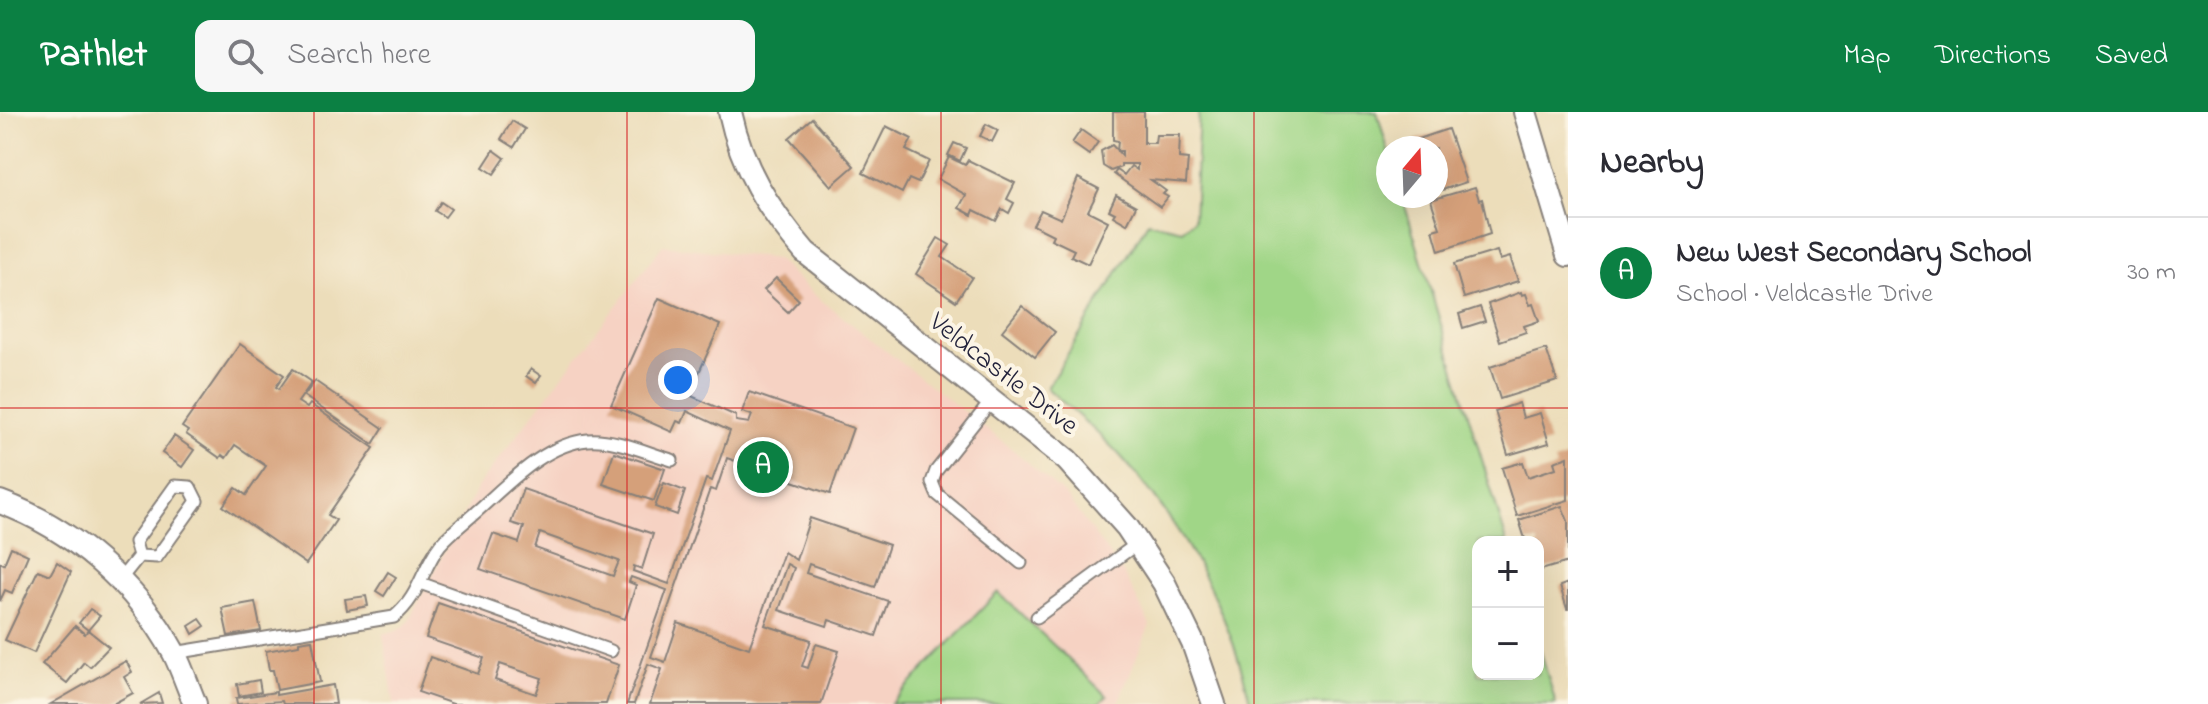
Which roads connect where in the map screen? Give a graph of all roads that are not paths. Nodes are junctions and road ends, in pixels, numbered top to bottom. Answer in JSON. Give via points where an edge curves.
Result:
{"nodes":[{"id":1,"x":730,"y":112,"type":"edge"},
{"id":2,"x":1525,"y":112,"type":"edge"},
{"id":3,"x":1568,"y":255,"type":"edge"},
{"id":4,"x":992,"y":400,"type":"junction"},
{"id":5,"x":672,"y":460,"type":"dead end"},
{"id":6,"x":0,"y":502,"type":"edge"},
{"id":7,"x":1138,"y":543,"type":"junction"},
{"id":8,"x":139,"y":556,"type":"junction"},
{"id":9,"x":1021,"y":563,"type":"dead end"},
{"id":10,"x":119,"y":581,"type":"junction"},
{"id":11,"x":420,"y":583,"type":"junction"},
{"id":12,"x":1037,"y":617,"type":"dead end"},
{"id":13,"x":611,"y":651,"type":"dead end"},
{"id":14,"x":174,"y":653,"type":"junction"},
{"id":15,"x":195,"y":704,"type":"edge"},
{"id":16,"x":1214,"y":704,"type":"edge"}],
"edges":[{"from":1,"to":4,"type":"street","name":"Veldcastle Drive","via":[[760,194],[805,252]]},
{"from":2,"to":3,"type":"street"},
{"from":4,"to":7,"type":"street","name":"Veldcastle Drive","via":[[1067,460]]},
{"from":4,"to":9,"type":"lane","via":[[936,471],[933,488]]},
{"from":5,"to":11,"type":"lane","via":[[591,440],[551,452],[440,545]]},
{"from":6,"to":10,"type":"street","via":[[67,534]]},
{"from":7,"to":12,"type":"lane"},
{"from":7,"to":16,"type":"street","name":"Veldcastle Drive","via":[[1193,643]]},
{"from":8,"to":8,"type":"lane","via":[[135,542],[175,486],[190,487],[197,501],[157,557]]},
{"from":8,"to":10,"type":"lane"},
{"from":10,"to":14,"type":"street","via":[[134,593]]},
{"from":11,"to":13,"type":"lane"},
{"from":11,"to":14,"type":"lane","via":[[406,608],[394,617]]},
{"from":14,"to":15,"type":"street"}]}
